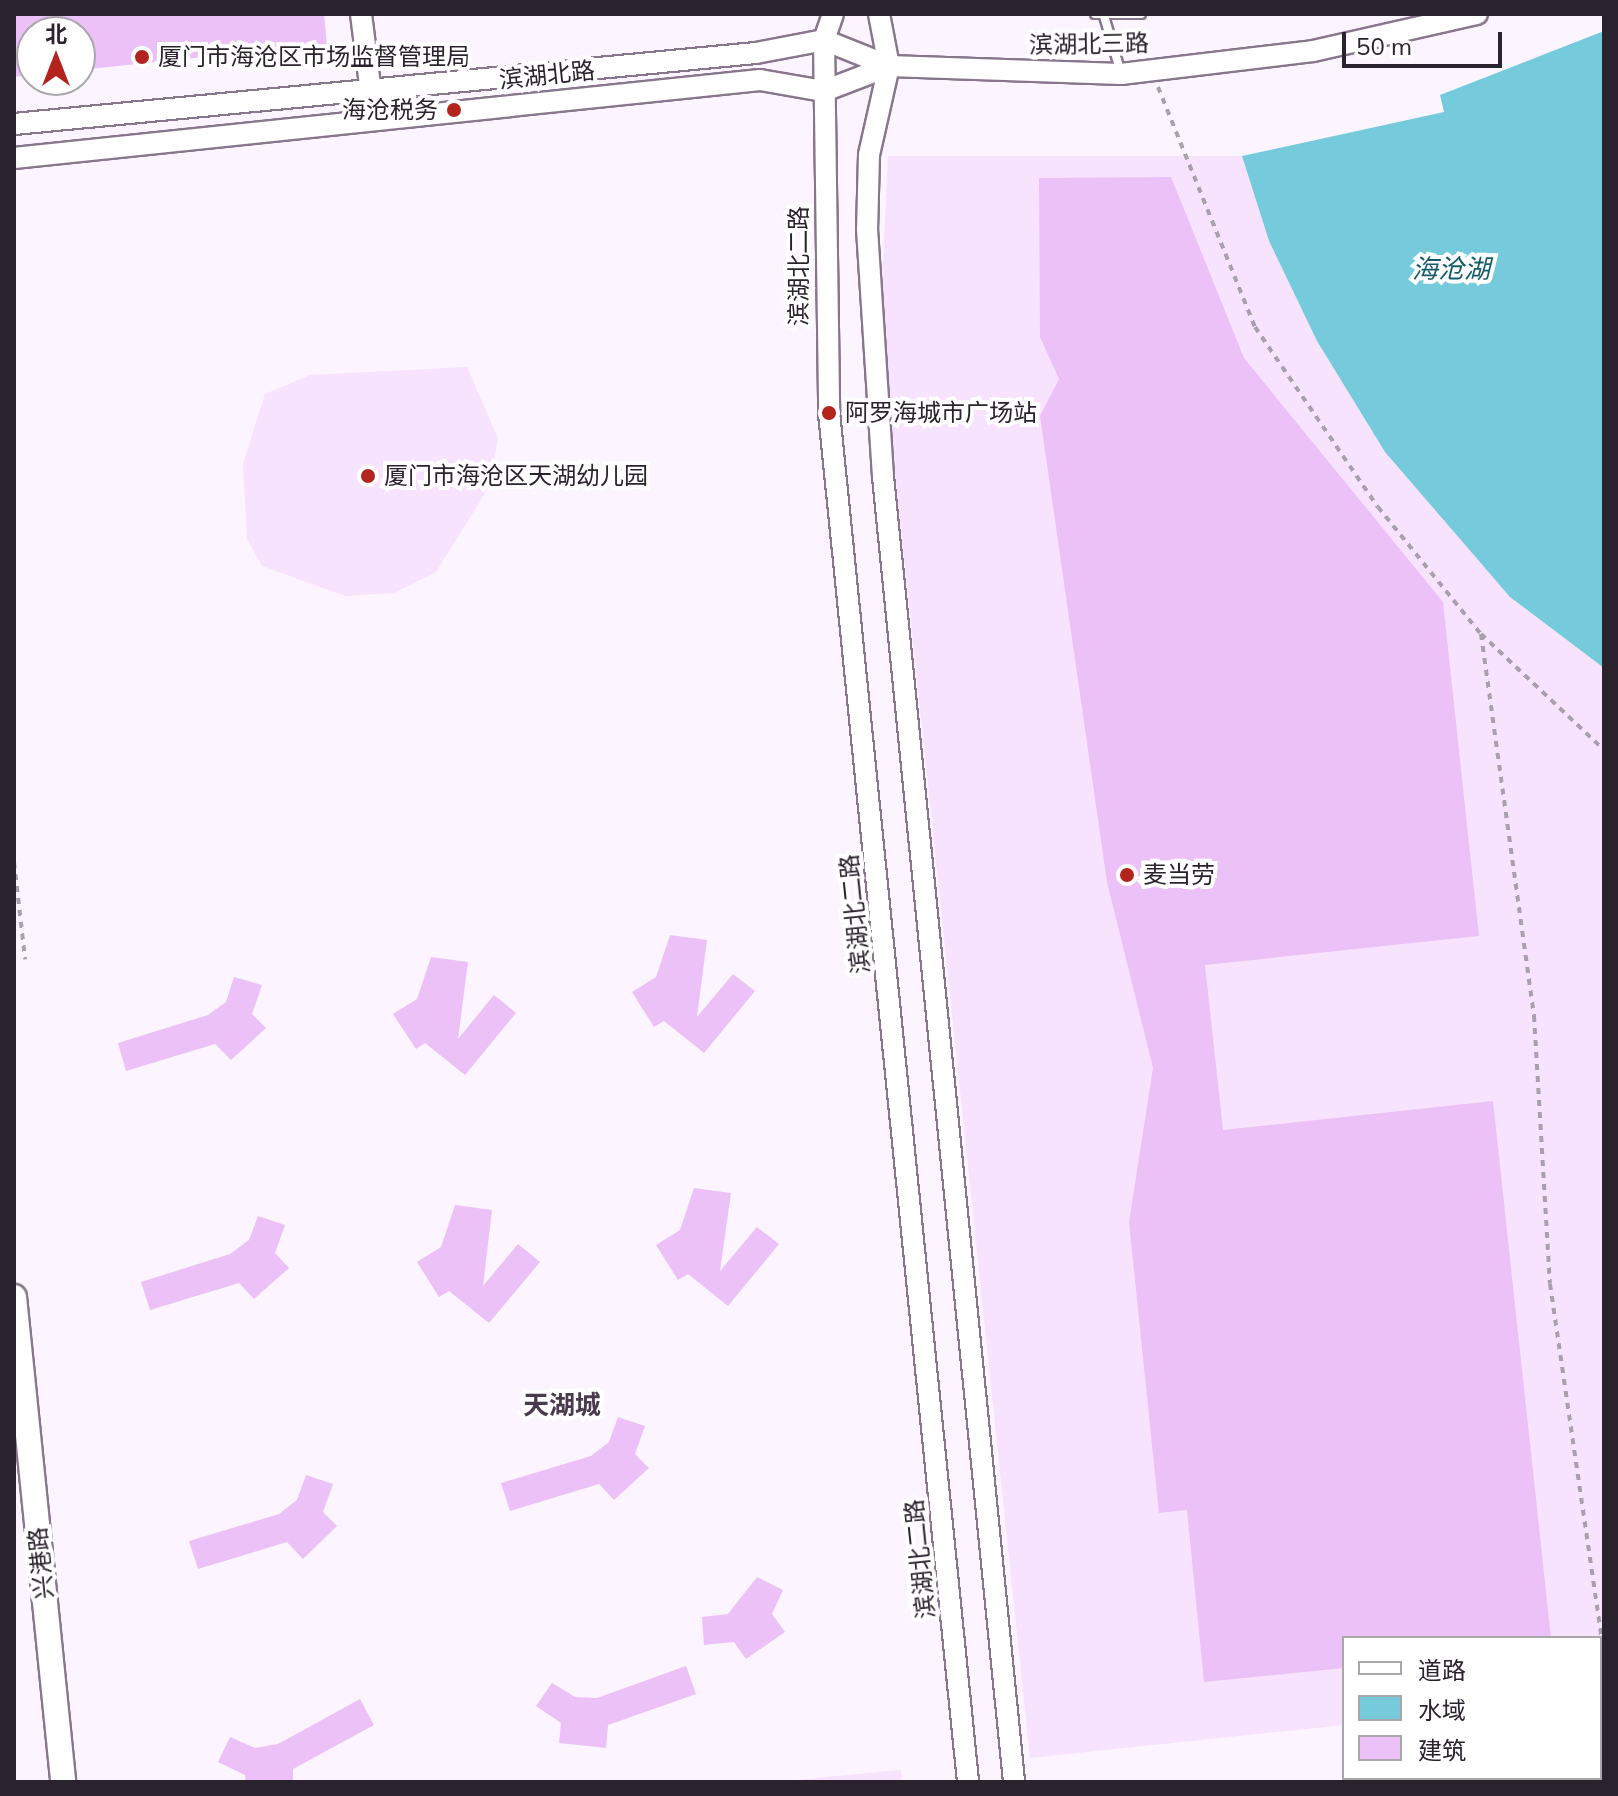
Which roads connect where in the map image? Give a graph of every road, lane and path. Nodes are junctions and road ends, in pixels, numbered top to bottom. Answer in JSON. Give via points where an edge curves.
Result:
{"nodes":[{"id":1,"x":361,"y":14,"type":"edge"},
{"id":2,"x":833,"y":14,"type":"edge"},
{"id":3,"x":879,"y":14,"type":"edge"},
{"id":4,"x":1141,"y":14,"type":"edge"},
{"id":5,"x":1477,"y":14,"type":"edge"},
{"id":6,"x":1099,"y":15,"type":"edge"},
{"id":7,"x":824,"y":40,"type":"junction"},
{"id":8,"x":889,"y":66,"type":"junction"},
{"id":9,"x":1151,"y":70,"type":"junction"},
{"id":10,"x":1121,"y":74,"type":"junction"},
{"id":11,"x":370,"y":88,"type":"junction"},
{"id":12,"x":824,"y":91,"type":"junction"},
{"id":13,"x":374,"y":118,"type":"junction"},
{"id":14,"x":14,"y":124,"type":"edge"},
{"id":15,"x":14,"y":158,"type":"edge"},
{"id":16,"x":1481,"y":634,"type":"junction"},
{"id":17,"x":1604,"y":750,"type":"edge"},
{"id":18,"x":14,"y":862,"type":"edge"},
{"id":19,"x":25,"y":959,"type":"dead end"},
{"id":20,"x":14,"y":1297,"type":"edge"},
{"id":21,"x":1601,"y":1636,"type":"edge"},
{"id":22,"x":63,"y":1782,"type":"edge"},
{"id":23,"x":968,"y":1782,"type":"edge"},
{"id":24,"x":1014,"y":1782,"type":"edge"}],
"edges":[{"from":1,"to":11,"type":"street"},
{"from":2,"to":7,"type":"street"},
{"from":3,"to":8,"type":"street"},
{"from":4,"to":6,"type":"lane"},
{"from":5,"to":9,"type":"street","name":"滨湖北三路","via":[[1313,51]]},
{"from":6,"to":10,"type":"lane"},
{"from":7,"to":8,"type":"street"},
{"from":7,"to":11,"type":"street","name":"滨湖北路","via":[[756,53]]},
{"from":7,"to":12,"type":"street","name":"滨湖北二路"},
{"from":8,"to":10,"type":"street","name":"滨湖北三路"},
{"from":8,"to":12,"type":"street"},
{"from":8,"to":24,"type":"street","via":[[869,155],[867,229],[882,461]]},
{"from":9,"to":10,"type":"street","name":"滨湖北三路"},
{"from":9,"to":16,"type":"path","via":[[1255,327],[1378,507]]},
{"from":11,"to":13,"type":"street"},
{"from":11,"to":14,"type":"street","name":"滨湖北路"},
{"from":12,"to":13,"type":"street","name":"滨湖北路","via":[[760,80]]},
{"from":12,"to":23,"type":"street","name":"滨湖北二路","via":[[829,413]]},
{"from":13,"to":15,"type":"street","name":"滨湖北路"},
{"from":16,"to":17,"type":"path"},
{"from":16,"to":21,"type":"path","via":[[1534,1016],[1550,1284]]},
{"from":18,"to":19,"type":"path"},
{"from":20,"to":22,"type":"main road","name":"兴港路"}]}
